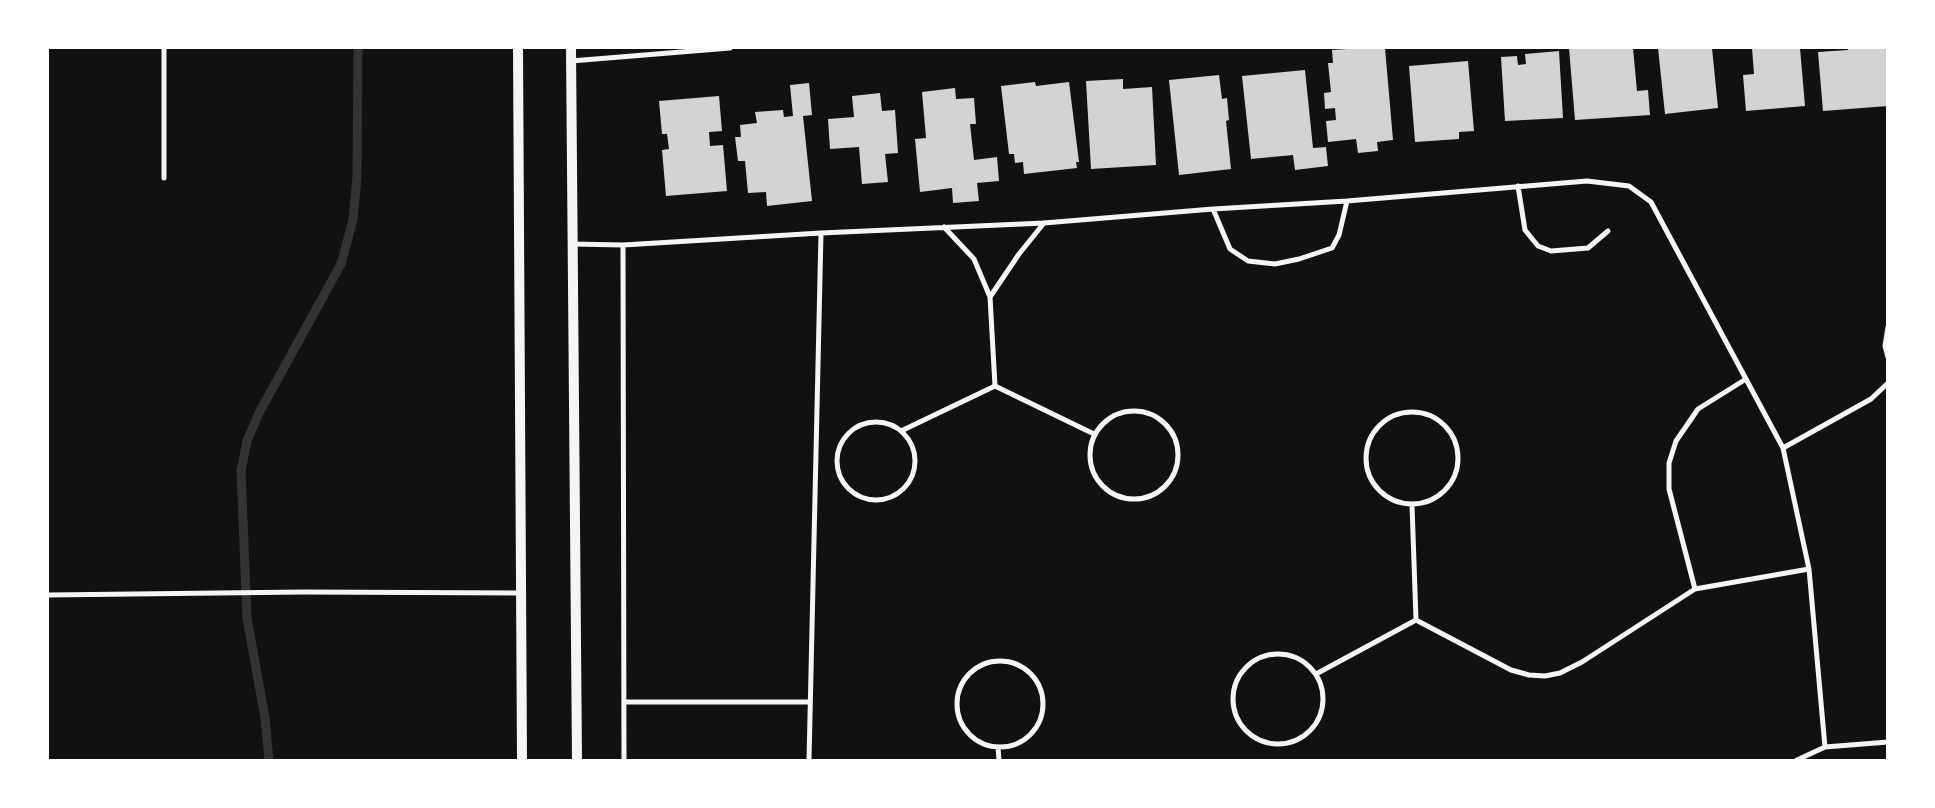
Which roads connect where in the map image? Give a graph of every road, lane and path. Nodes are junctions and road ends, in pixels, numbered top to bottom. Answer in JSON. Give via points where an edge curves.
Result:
{"nodes":[{"id":1,"x":164,"y":48,"type":"edge"},
{"id":2,"x":518,"y":48,"type":"edge"},
{"id":3,"x":571,"y":48,"type":"edge"},
{"id":4,"x":730,"y":48,"type":"edge"},
{"id":5,"x":571,"y":61,"type":"junction"},
{"id":6,"x":164,"y":178,"type":"dead end"},
{"id":7,"x":1518,"y":186,"type":"junction"},
{"id":8,"x":1347,"y":201,"type":"junction"},
{"id":9,"x":1214,"y":209,"type":"junction"},
{"id":10,"x":1044,"y":223,"type":"junction"},
{"id":11,"x":944,"y":227,"type":"junction"},
{"id":12,"x":1608,"y":231,"type":"dead end"},
{"id":13,"x":821,"y":233,"type":"junction"},
{"id":14,"x":572,"y":244,"type":"junction"},
{"id":15,"x":623,"y":245,"type":"junction"},
{"id":16,"x":990,"y":298,"type":"junction"},
{"id":17,"x":1888,"y":327,"type":"edge"},
{"id":18,"x":1888,"y":357,"type":"edge"},
{"id":19,"x":1746,"y":380,"type":"junction"},
{"id":20,"x":1888,"y":383,"type":"edge"},
{"id":21,"x":995,"y":386,"type":"junction"},
{"id":22,"x":901,"y":431,"type":"junction"},
{"id":23,"x":1094,"y":434,"type":"junction"},
{"id":24,"x":1783,"y":448,"type":"junction"},
{"id":25,"x":1412,"y":505,"type":"junction"},
{"id":26,"x":1809,"y":569,"type":"junction"},
{"id":27,"x":1695,"y":589,"type":"junction"},
{"id":28,"x":521,"y":593,"type":"junction"},
{"id":29,"x":48,"y":596,"type":"edge"},
{"id":30,"x":1416,"y":620,"type":"junction"},
{"id":31,"x":1316,"y":674,"type":"junction"},
{"id":32,"x":624,"y":702,"type":"junction"},
{"id":33,"x":809,"y":702,"type":"junction"},
{"id":34,"x":1888,"y":742,"type":"edge"},
{"id":35,"x":998,"y":747,"type":"junction"},
{"id":36,"x":1825,"y":747,"type":"junction"},
{"id":37,"x":522,"y":760,"type":"edge"},
{"id":38,"x":577,"y":760,"type":"edge"},
{"id":39,"x":624,"y":760,"type":"edge"},
{"id":40,"x":809,"y":760,"type":"edge"},
{"id":41,"x":999,"y":760,"type":"edge"},
{"id":42,"x":1797,"y":760,"type":"edge"}],
"edges":[{"from":1,"to":6,"type":"street"},
{"from":2,"to":28,"type":"main road"},
{"from":3,"to":5,"type":"main road"},
{"from":4,"to":5,"type":"street"},
{"from":5,"to":14,"type":"main road"},
{"from":7,"to":8,"type":"street"},
{"from":7,"to":12,"type":"street","via":[[1524,230],[1538,246],[1551,251],[1588,248]]},
{"from":7,"to":19,"type":"street","via":[[1587,180],[1628,186],[1652,202]]},
{"from":8,"to":9,"type":"street"},
{"from":8,"to":9,"type":"street","via":[[1340,235],[1332,248],[1275,264],[1248,261],[1230,249]]},
{"from":9,"to":10,"type":"street"},
{"from":10,"to":11,"type":"street"},
{"from":10,"to":16,"type":"street"},
{"from":11,"to":13,"type":"street"},
{"from":11,"to":16,"type":"street","via":[[974,259]]},
{"from":13,"to":15,"type":"street"},
{"from":13,"to":33,"type":"street"},
{"from":14,"to":15,"type":"street"},
{"from":14,"to":38,"type":"main road"},
{"from":15,"to":32,"type":"street"},
{"from":16,"to":21,"type":"street"},
{"from":17,"to":18,"type":"street","via":[[1885,346]]},
{"from":19,"to":24,"type":"street"},
{"from":19,"to":27,"type":"street","via":[[1698,409],[1676,441],[1669,463],[1669,489]]},
{"from":20,"to":24,"type":"street","via":[[1871,399]]},
{"from":21,"to":22,"type":"street"},
{"from":21,"to":23,"type":"street"},
{"from":22,"to":22,"type":"street","via":[[915,454],[910,481],[889,498],[875,500],[850,491],[837,470],[838,452],[846,435],[866,423],[879,422]]},
{"from":23,"to":23,"type":"street","via":[[1115,414],[1128,410],[1156,416],[1175,438],[1177,466],[1171,479],[1147,497],[1132,499],[1104,489],[1089,463],[1089,448]]},
{"from":24,"to":26,"type":"street"},
{"from":25,"to":25,"type":"street","via":[[1384,496],[1367,472],[1365,458],[1368,443],[1385,420],[1414,412],[1443,424],[1453,437],[1458,452],[1451,482],[1441,494],[1427,502]]},
{"from":25,"to":30,"type":"street"},
{"from":26,"to":27,"type":"street"},
{"from":26,"to":36,"type":"street"},
{"from":27,"to":30,"type":"street","via":[[1582,662],[1544,676],[1529,676],[1511,670]]},
{"from":28,"to":29,"type":"street"},
{"from":28,"to":37,"type":"main road"},
{"from":30,"to":31,"type":"street"},
{"from":31,"to":31,"type":"street","via":[[1322,688],[1320,716],[1302,738],[1288,743],[1260,741],[1238,721],[1232,706],[1232,691],[1238,676],[1261,656],[1276,653],[1292,656],[1306,663]]},
{"from":32,"to":33,"type":"street"},
{"from":32,"to":39,"type":"street"},
{"from":33,"to":40,"type":"street"},
{"from":34,"to":36,"type":"street"},
{"from":35,"to":35,"type":"street","via":[[984,744],[963,728],[956,702],[966,677],[976,668],[989,662],[1004,661],[1030,673],[1039,685],[1042,714],[1026,738],[1013,745]]},
{"from":35,"to":41,"type":"street"},
{"from":36,"to":42,"type":"street"}]}
